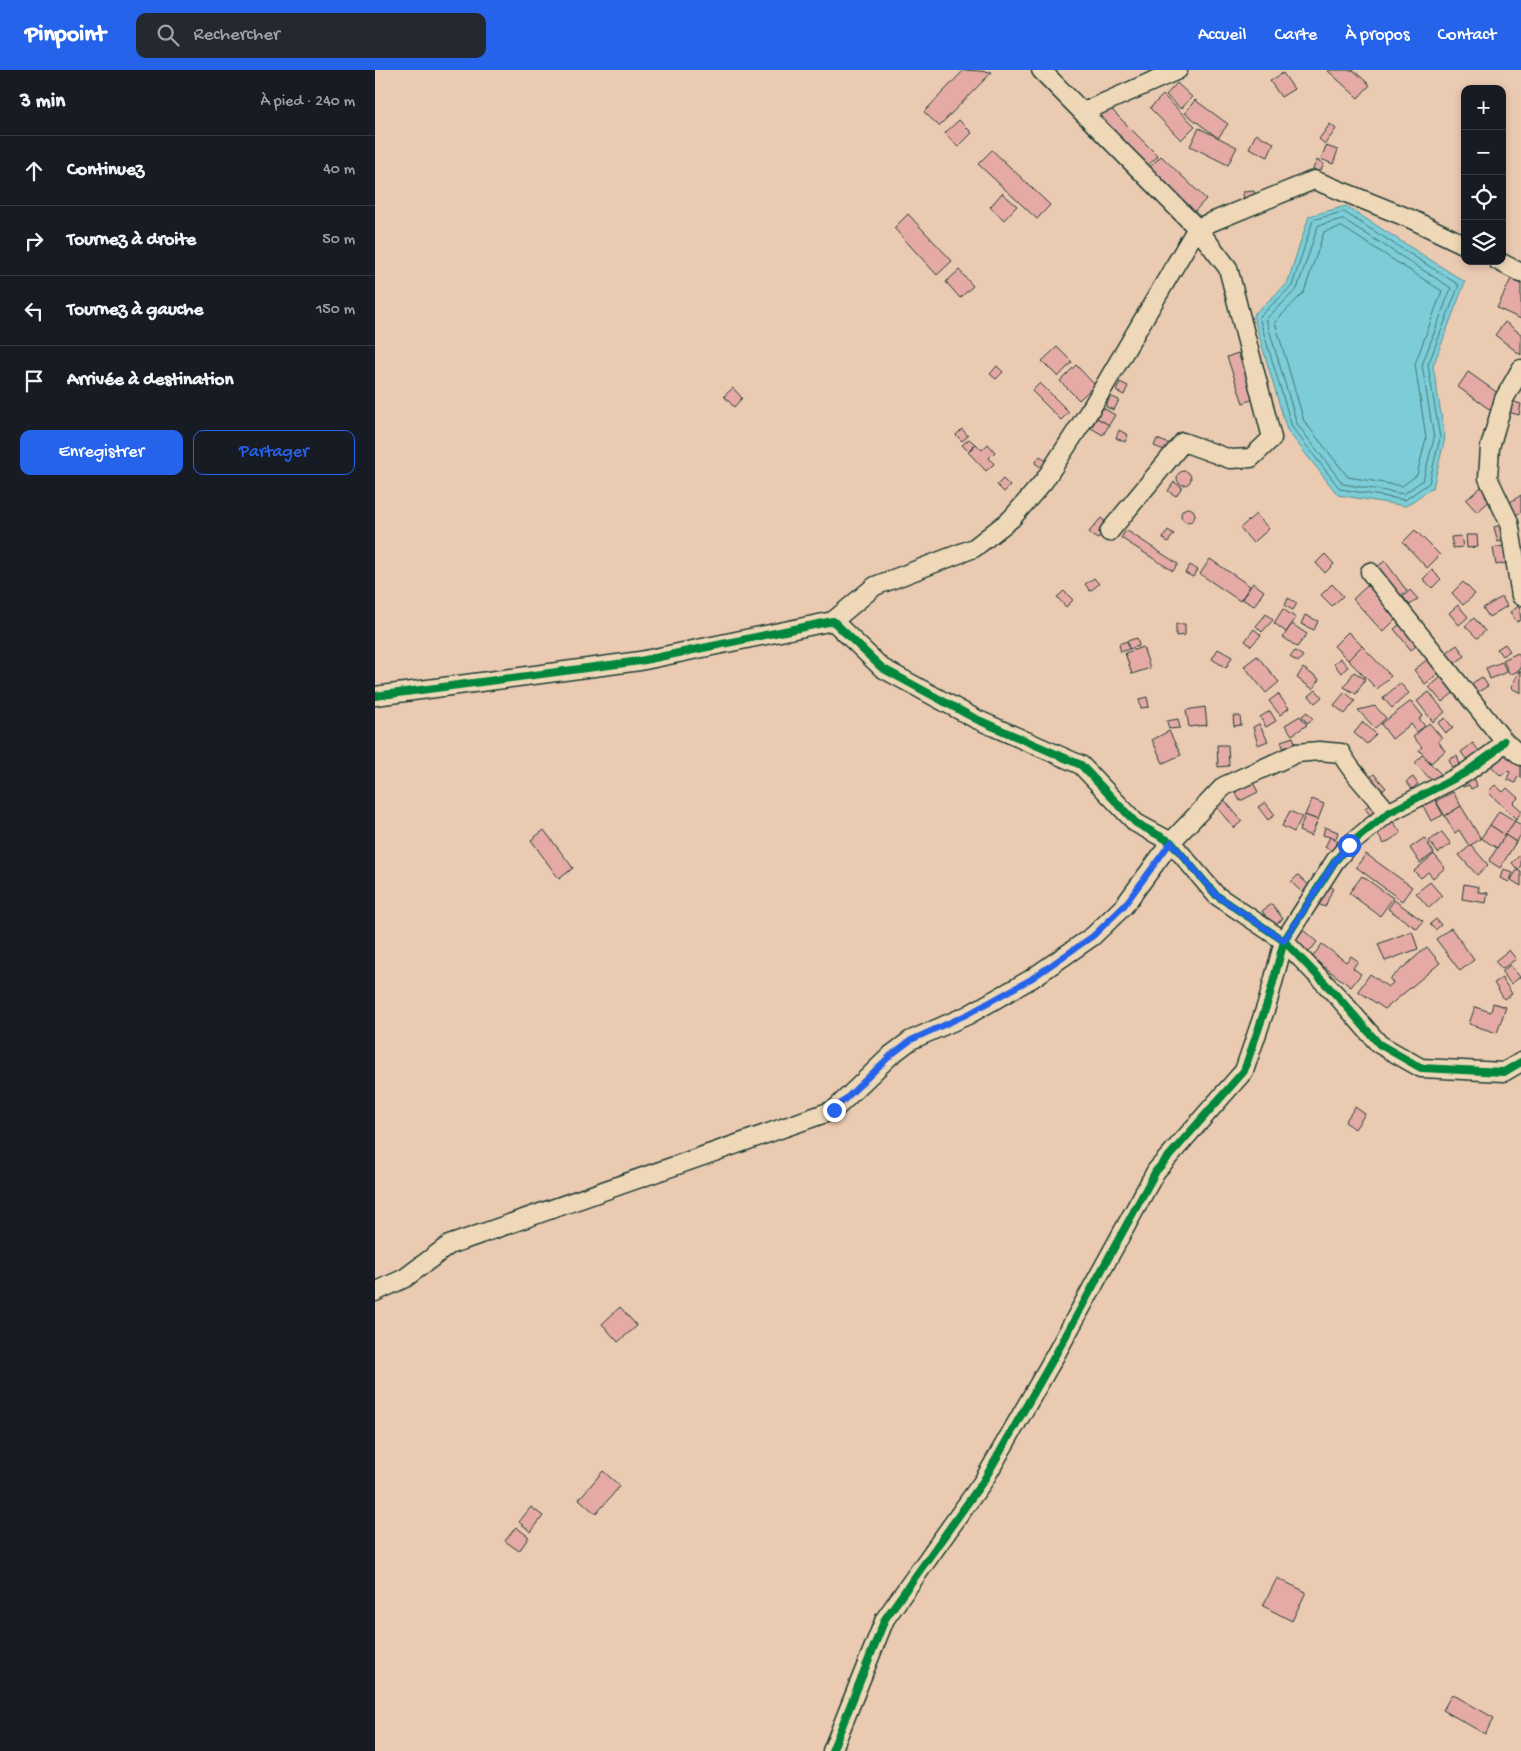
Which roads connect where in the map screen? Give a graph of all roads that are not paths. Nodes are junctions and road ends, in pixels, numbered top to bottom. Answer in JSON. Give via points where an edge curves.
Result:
{"nodes":[{"id":1,"x":1041,"y":70,"type":"edge"},
{"id":2,"x":1178,"y":70,"type":"edge"},
{"id":3,"x":1083,"y":112,"type":"junction"},
{"id":4,"x":1197,"y":228,"type":"junction"},
{"id":5,"x":1461,"y":243,"type":"edge"},
{"id":6,"x":1505,"y":265,"type":"edge"},
{"id":7,"x":1521,"y":273,"type":"edge"},
{"id":8,"x":1521,"y":368,"type":"edge"},
{"id":9,"x":1109,"y":532,"type":"dead end"},
{"id":10,"x":1370,"y":572,"type":"dead end"},
{"id":11,"x":1521,"y":596,"type":"edge"},
{"id":12,"x":833,"y":622,"type":"junction"},
{"id":13,"x":375,"y":696,"type":"edge"},
{"id":14,"x":1504,"y":741,"type":"junction"},
{"id":15,"x":1521,"y":756,"type":"edge"},
{"id":16,"x":1389,"y":813,"type":"junction"},
{"id":17,"x":1171,"y":842,"type":"junction"},
{"id":18,"x":1284,"y":941,"type":"junction"},
{"id":19,"x":1521,"y":1062,"type":"edge"},
{"id":20,"x":375,"y":1292,"type":"edge"},
{"id":21,"x":832,"y":1751,"type":"edge"}],
"edges":[{"from":1,"to":3,"type":"street"},
{"from":2,"to":3,"type":"street"},
{"from":3,"to":4,"type":"street"},
{"from":4,"to":5,"type":"street","via":[[1314,180]]},
{"from":4,"to":9,"type":"street","via":[[1228,268],[1272,438],[1251,458],[1230,459],[1183,442]]},
{"from":4,"to":12,"type":"street","via":[[1045,481],[1011,519],[975,548],[875,586]]},
{"from":6,"to":7,"type":"street"},
{"from":8,"to":11,"type":"street","via":[[1504,400],[1490,447],[1488,478],[1509,522]]},
{"from":10,"to":14,"type":"street"},
{"from":12,"to":13,"type":"street","via":[[640,661]]},
{"from":12,"to":17,"type":"street","via":[[882,668],[976,719],[1081,765],[1136,823]]},
{"from":14,"to":15,"type":"street"},
{"from":14,"to":16,"type":"street","via":[[1465,773]]},
{"from":16,"to":17,"type":"street","via":[[1351,773],[1341,753],[1297,752],[1224,786]]},
{"from":16,"to":18,"type":"street","via":[[1349,845],[1335,861]]},
{"from":17,"to":18,"type":"street","via":[[1216,895]]},
{"from":17,"to":20,"type":"street","via":[[1124,906],[1093,936],[1031,979],[968,1014],[911,1040],[834,1110],[449,1245],[405,1278]]},
{"from":18,"to":19,"type":"street","via":[[1379,1044],[1421,1068],[1504,1072]]},
{"from":18,"to":21,"type":"street","via":[[1244,1071],[1156,1171],[983,1480],[885,1618]]}]}
